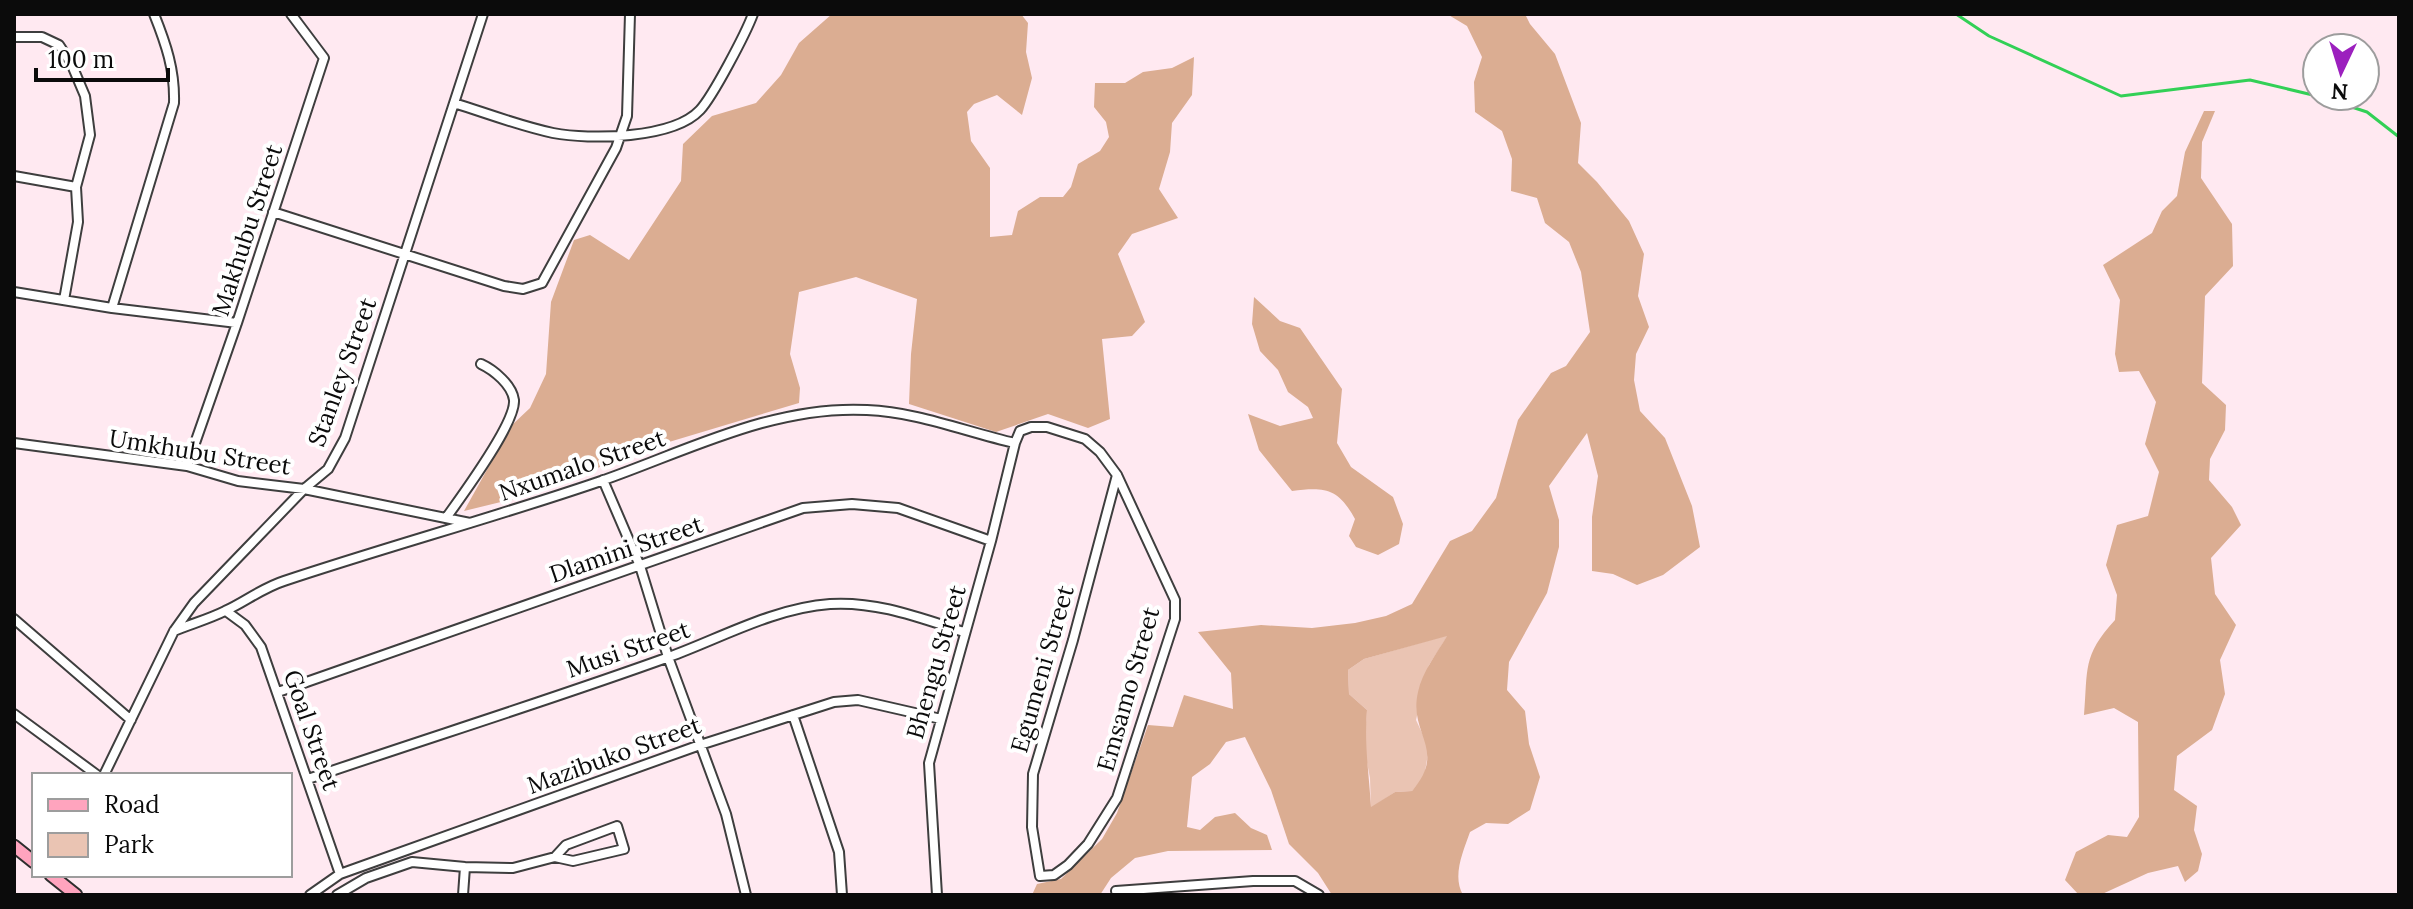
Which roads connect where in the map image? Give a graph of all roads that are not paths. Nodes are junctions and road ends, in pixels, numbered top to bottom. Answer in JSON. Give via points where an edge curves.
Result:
{"nodes":[{"id":1,"x":154,"y":14,"type":"edge"},
{"id":2,"x":291,"y":14,"type":"edge"},
{"id":3,"x":483,"y":14,"type":"edge"},
{"id":4,"x":630,"y":14,"type":"edge"},
{"id":5,"x":753,"y":14,"type":"edge"},
{"id":6,"x":14,"y":37,"type":"edge"},
{"id":7,"x":454,"y":103,"type":"junction"},
{"id":8,"x":621,"y":135,"type":"junction"},
{"id":9,"x":14,"y":176,"type":"edge"},
{"id":10,"x":76,"y":187,"type":"junction"},
{"id":11,"x":273,"y":212,"type":"junction"},
{"id":12,"x":404,"y":252,"type":"junction"},
{"id":13,"x":14,"y":292,"type":"edge"},
{"id":14,"x":64,"y":300,"type":"junction"},
{"id":15,"x":112,"y":308,"type":"junction"},
{"id":16,"x":237,"y":323,"type":"junction"},
{"id":17,"x":481,"y":364,"type":"dead end"},
{"id":18,"x":14,"y":443,"type":"edge"},
{"id":19,"x":1015,"y":443,"type":"junction"},
{"id":20,"x":187,"y":466,"type":"junction"},
{"id":21,"x":1117,"y":475,"type":"junction"},
{"id":22,"x":603,"y":480,"type":"junction"},
{"id":23,"x":304,"y":489,"type":"junction"},
{"id":24,"x":446,"y":518,"type":"junction"},
{"id":25,"x":472,"y":524,"type":"junction"},
{"id":26,"x":991,"y":541,"type":"junction"},
{"id":27,"x":640,"y":566,"type":"junction"},
{"id":28,"x":226,"y":611,"type":"junction"},
{"id":29,"x":14,"y":619,"type":"edge"},
{"id":30,"x":174,"y":631,"type":"junction"},
{"id":31,"x":964,"y":632,"type":"junction"},
{"id":32,"x":668,"y":657,"type":"junction"},
{"id":33,"x":278,"y":692,"type":"junction"},
{"id":34,"x":14,"y":714,"type":"edge"},
{"id":35,"x":793,"y":715,"type":"junction"},
{"id":36,"x":941,"y":719,"type":"junction"},
{"id":37,"x":131,"y":720,"type":"junction"},
{"id":38,"x":700,"y":745,"type":"junction"},
{"id":39,"x":94,"y":773,"type":"edge"},
{"id":40,"x":105,"y":773,"type":"edge"},
{"id":41,"x":308,"y":779,"type":"junction"},
{"id":42,"x":581,"y":838,"type":"junction"},
{"id":43,"x":14,"y":846,"type":"edge"},
{"id":44,"x":555,"y":857,"type":"junction"},
{"id":45,"x":587,"y":857,"type":"junction"},
{"id":46,"x":32,"y":860,"type":"edge"},
{"id":47,"x":465,"y":867,"type":"junction"},
{"id":48,"x":340,"y":874,"type":"junction"},
{"id":49,"x":1040,"y":876,"type":"joint"},
{"id":50,"x":53,"y":877,"type":"edge"},
{"id":51,"x":1116,"y":891,"type":"dead end"},
{"id":52,"x":76,"y":895,"type":"edge"},
{"id":53,"x":310,"y":895,"type":"edge"},
{"id":54,"x":337,"y":895,"type":"edge"},
{"id":55,"x":463,"y":895,"type":"edge"},
{"id":56,"x":746,"y":895,"type":"edge"},
{"id":57,"x":842,"y":895,"type":"edge"},
{"id":58,"x":937,"y":895,"type":"edge"},
{"id":59,"x":1319,"y":895,"type":"edge"}],
"edges":[{"from":1,"to":15,"type":"street","via":[[170,57],[174,103]]},
{"from":2,"to":11,"type":"street","name":"Makhubu Street","via":[[324,58]]},
{"from":3,"to":7,"type":"street","name":"Stanley Street"},
{"from":4,"to":8,"type":"street","via":[[627,116]]},
{"from":5,"to":8,"type":"street","via":[[700,111],[676,127]]},
{"from":6,"to":10,"type":"street","via":[[42,37],[59,45],[85,96],[90,135]]},
{"from":7,"to":8,"type":"street","via":[[553,133]]},
{"from":7,"to":12,"type":"street","name":"Stanley Street"},
{"from":8,"to":12,"type":"street","via":[[542,283],[523,289],[504,286]]},
{"from":9,"to":10,"type":"street"},
{"from":10,"to":14,"type":"street","via":[[78,222]]},
{"from":11,"to":12,"type":"street"},
{"from":11,"to":16,"type":"street","name":"Makhubu Street"},
{"from":12,"to":23,"type":"street","name":"Stanley Street","via":[[345,438],[328,469]]},
{"from":13,"to":14,"type":"street"},
{"from":14,"to":15,"type":"street"},
{"from":15,"to":16,"type":"street"},
{"from":16,"to":20,"type":"street","name":"Makhubu Street"},
{"from":17,"to":24,"type":"street","via":[[508,387],[513,407]]},
{"from":18,"to":20,"type":"street","name":"Umkhubu Street"},
{"from":19,"to":21,"type":"street","name":"Emsamo Street","via":[[1020,431],[1031,427],[1057,430],[1085,439]]},
{"from":19,"to":22,"type":"street","name":"Nxumalo Street","via":[[918,417],[821,411],[761,422]]},
{"from":19,"to":26,"type":"street","name":"Bhengu Street"},
{"from":20,"to":23,"type":"street","name":"Umkhubu Street","via":[[238,481]]},
{"from":21,"to":49,"type":"street","name":"Egumeni Street","via":[[1033,774],[1032,827]]},
{"from":21,"to":49,"type":"street","name":"Emsamo Street","via":[[1175,600],[1175,619],[1117,798],[1068,865],[1054,875]]},
{"from":22,"to":25,"type":"street","name":"Nxumalo Street"},
{"from":22,"to":27,"type":"street"},
{"from":23,"to":24,"type":"street","name":"Umkhubu Street"},
{"from":23,"to":30,"type":"street","name":"Stanley Street","via":[[194,603]]},
{"from":24,"to":25,"type":"street","name":"Umkhubu Street"},
{"from":25,"to":28,"type":"street","name":"Nxumalo Street","via":[[280,582]]},
{"from":26,"to":27,"type":"street","name":"Dlamini Street","via":[[898,508],[852,504],[803,508]]},
{"from":26,"to":31,"type":"street","name":"Bhengu Street"},
{"from":27,"to":32,"type":"street"},
{"from":27,"to":33,"type":"street","name":"Dlamini Street"},
{"from":28,"to":30,"type":"street","name":"Nxumalo Street"},
{"from":28,"to":33,"type":"street","name":"Goal Street","via":[[261,647]]},
{"from":29,"to":37,"type":"street"},
{"from":30,"to":37,"type":"street","name":"Stanley Street"},
{"from":31,"to":32,"type":"street","name":"Musi Street","via":[[864,603],[827,604],[789,611]]},
{"from":31,"to":36,"type":"street","name":"Bhengu Street"},
{"from":32,"to":38,"type":"street"},
{"from":32,"to":41,"type":"street","name":"Musi Street"},
{"from":33,"to":41,"type":"street","name":"Goal Street"},
{"from":34,"to":39,"type":"street"},
{"from":35,"to":36,"type":"street","name":"Mazibuko Street","via":[[858,700]]},
{"from":35,"to":38,"type":"street","name":"Mazibuko Street"},
{"from":35,"to":57,"type":"street","via":[[839,852]]},
{"from":36,"to":58,"type":"street","name":"Bhengu Street","via":[[929,763]]},
{"from":37,"to":40,"type":"street","name":"Stanley Street"},
{"from":38,"to":48,"type":"street","name":"Mazibuko Street"},
{"from":38,"to":56,"type":"street","via":[[726,814]]},
{"from":41,"to":48,"type":"street","name":"Goal Street"},
{"from":42,"to":44,"type":"street"},
{"from":42,"to":45,"type":"street"},
{"from":42,"to":45,"type":"street","via":[[617,826],[624,849]]},
{"from":43,"to":46,"type":"main road"},
{"from":44,"to":45,"type":"street"},
{"from":44,"to":47,"type":"street","via":[[513,868]]},
{"from":47,"to":54,"type":"street","via":[[412,862]]},
{"from":47,"to":55,"type":"street"},
{"from":48,"to":53,"type":"street","name":"Mazibuko Street"},
{"from":50,"to":52,"type":"main road"},
{"from":51,"to":59,"type":"street","via":[[1295,881]]}]}
